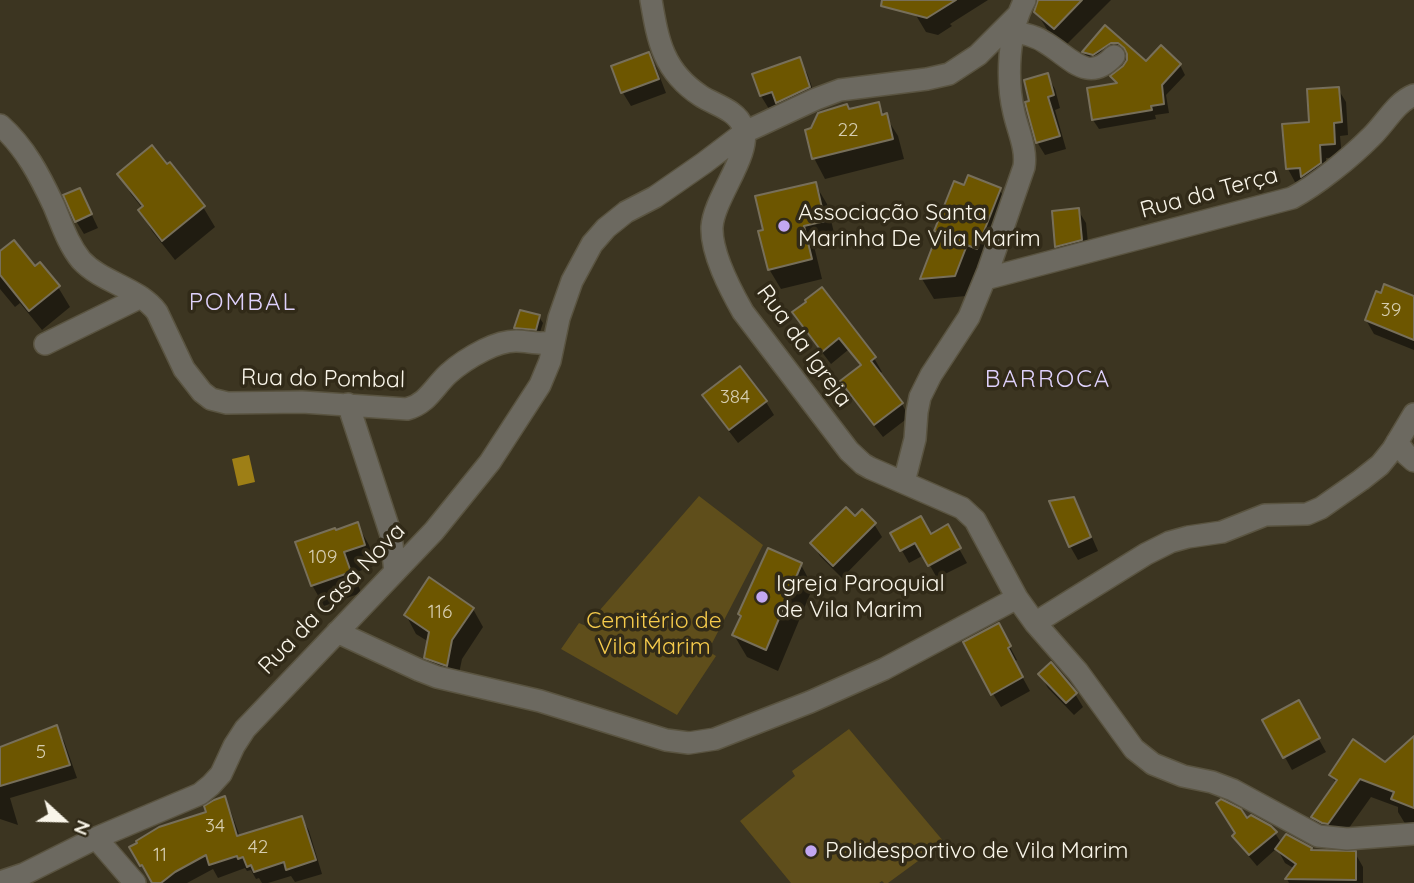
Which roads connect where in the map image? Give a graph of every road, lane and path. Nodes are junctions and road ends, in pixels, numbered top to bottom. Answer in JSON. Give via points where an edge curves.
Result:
{"nodes":[{"id":1,"x":651,"y":0,"type":"edge"},
{"id":2,"x":1019,"y":16,"type":"edge"},
{"id":3,"x":1114,"y":56,"type":"dead end"},
{"id":4,"x":1414,"y":95,"type":"edge"},
{"id":5,"x":0,"y":125,"type":"edge"},
{"id":6,"x":745,"y":132,"type":"junction"},
{"id":7,"x":985,"y":279,"type":"junction"},
{"id":8,"x":141,"y":297,"type":"junction"},
{"id":9,"x":554,"y":341,"type":"junction"},
{"id":10,"x":45,"y":344,"type":"dead end"},
{"id":11,"x":348,"y":404,"type":"junction"},
{"id":12,"x":1414,"y":414,"type":"edge"},
{"id":13,"x":1397,"y":442,"type":"junction"},
{"id":14,"x":1414,"y":461,"type":"edge"},
{"id":15,"x":904,"y":482,"type":"junction"},
{"id":16,"x":395,"y":572,"type":"junction"},
{"id":17,"x":1017,"y":598,"type":"junction"},
{"id":18,"x":1035,"y":623,"type":"junction"},
{"id":19,"x":337,"y":632,"type":"junction"},
{"id":20,"x":1414,"y":834,"type":"edge"},
{"id":21,"x":96,"y":838,"type":"junction"},
{"id":22,"x":0,"y":882,"type":"edge"},
{"id":23,"x":135,"y":883,"type":"edge"}],
"edges":[{"from":1,"to":6,"type":"street","via":[[670,66],[691,89],[737,117]]},
{"from":2,"to":3,"type":"street","via":[[1077,64],[1101,67]]},
{"from":2,"to":6,"type":"street","via":[[971,61],[949,74],[840,90]]},
{"from":2,"to":7,"type":"street","via":[[1010,90],[1025,161]]},
{"from":4,"to":7,"type":"street","name":"Rua da Terça","via":[[1403,101],[1369,140],[1292,198]]},
{"from":5,"to":8,"type":"street","name":"Rua do Pombal","via":[[30,160],[84,263]]},
{"from":6,"to":9,"type":"street","via":[[599,235],[572,281]]},
{"from":6,"to":15,"type":"street","name":"Rua da Igreja","via":[[712,230],[732,293],[849,451],[870,468]]},
{"from":7,"to":15,"type":"street","via":[[964,326],[920,397]]},
{"from":8,"to":10,"type":"street"},
{"from":8,"to":11,"type":"street","name":"Rua do Pombal","via":[[157,312],[184,369],[211,399]]},
{"from":9,"to":11,"type":"street","name":"Rua do Pombal","via":[[492,346],[453,370],[413,408]]},
{"from":9,"to":16,"type":"street","name":"Rua da Casa Nova","via":[[540,386],[490,462]]},
{"from":11,"to":16,"type":"street","via":[[391,535]]},
{"from":12,"to":13,"type":"street"},
{"from":13,"to":14,"type":"street"},
{"from":13,"to":18,"type":"street","via":[[1371,473],[1314,512],[1265,515],[1222,532],[1170,542]]},
{"from":15,"to":17,"type":"street","name":"Rua da Igreja","via":[[970,513]]},
{"from":16,"to":19,"type":"street","name":"Rua da Casa Nova"},
{"from":17,"to":18,"type":"street","name":"Rua da Igreja"},
{"from":17,"to":19,"type":"street","via":[[857,682],[715,739],[689,743],[438,677]]},
{"from":18,"to":20,"type":"street","name":"Rua da Igreja","via":[[1078,672],[1134,749],[1153,764],[1222,785],[1318,836],[1347,839]]},
{"from":19,"to":21,"type":"street","name":"Rua da Casa Nova","via":[[245,729],[221,774],[205,790]]},
{"from":21,"to":22,"type":"street","name":"Rua da Casa Nova"},
{"from":21,"to":23,"type":"street"}]}
